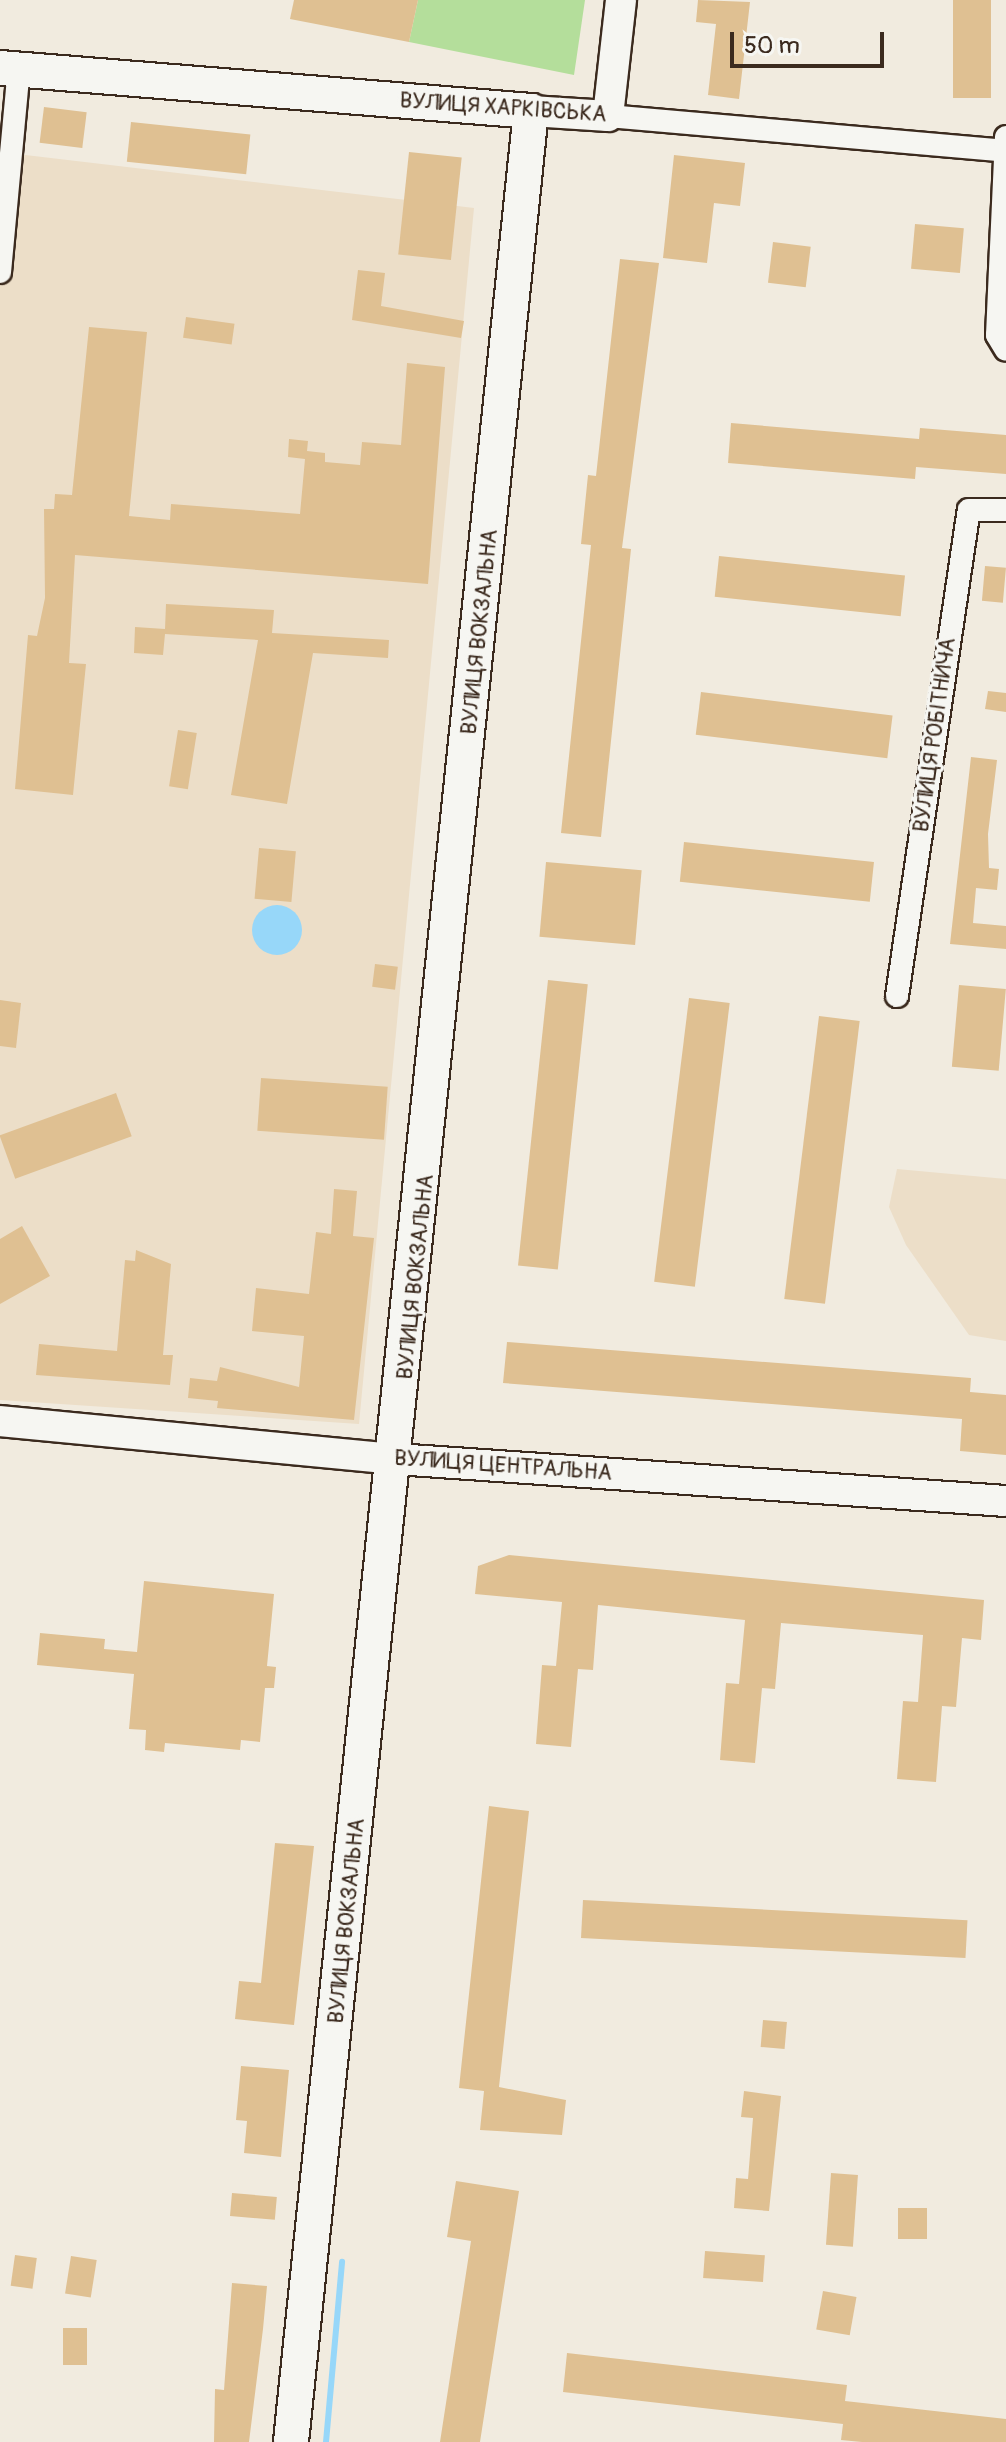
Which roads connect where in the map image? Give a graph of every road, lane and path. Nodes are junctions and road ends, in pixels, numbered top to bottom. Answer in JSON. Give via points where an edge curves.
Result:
{"nodes":[{"id":1,"x":621,"y":0,"type":"edge"},
{"id":2,"x":10,"y":69,"type":"edge"},
{"id":3,"x":531,"y":111,"type":"junction"},
{"id":4,"x":608,"y":116,"type":"junction"},
{"id":5,"x":1005,"y":146,"type":"edge"},
{"id":6,"x":0,"y":272,"type":"edge"},
{"id":7,"x":1006,"y":350,"type":"edge"},
{"id":8,"x":1006,"y":510,"type":"edge"},
{"id":9,"x":897,"y":996,"type":"dead end"},
{"id":10,"x":0,"y":1421,"type":"edge"},
{"id":11,"x":396,"y":1459,"type":"junction"},
{"id":12,"x":1006,"y":1501,"type":"edge"},
{"id":13,"x":291,"y":2442,"type":"edge"}],
"edges":[{"from":1,"to":4,"type":"street"},
{"from":2,"to":3,"type":"main road","name":"ВУЛИЦЯ ХАРКІВСЬКА"},
{"from":2,"to":6,"type":"street"},
{"from":3,"to":4,"type":"street","name":"ВУЛИЦЯ ХАРКІВСЬКА"},
{"from":3,"to":11,"type":"main road","name":"ВУЛИЦЯ ВОКЗАЛЬНА"},
{"from":4,"to":5,"type":"street","name":"ВУЛИЦЯ ХАРКІВСЬКА"},
{"from":5,"to":7,"type":"street","via":[[997,335]]},
{"from":8,"to":9,"type":"street","name":"ВУЛИЦЯ РОБІТНИЧА","via":[[969,510]]},
{"from":10,"to":11,"type":"street","name":"ВУЛИЦЯ ЦЕНТРАЛЬНА"},
{"from":11,"to":12,"type":"street","name":"ВУЛИЦЯ ЦЕНТРАЛЬНА"},
{"from":11,"to":13,"type":"main road","name":"ВУЛИЦЯ ВОКЗАЛЬНА"}]}
